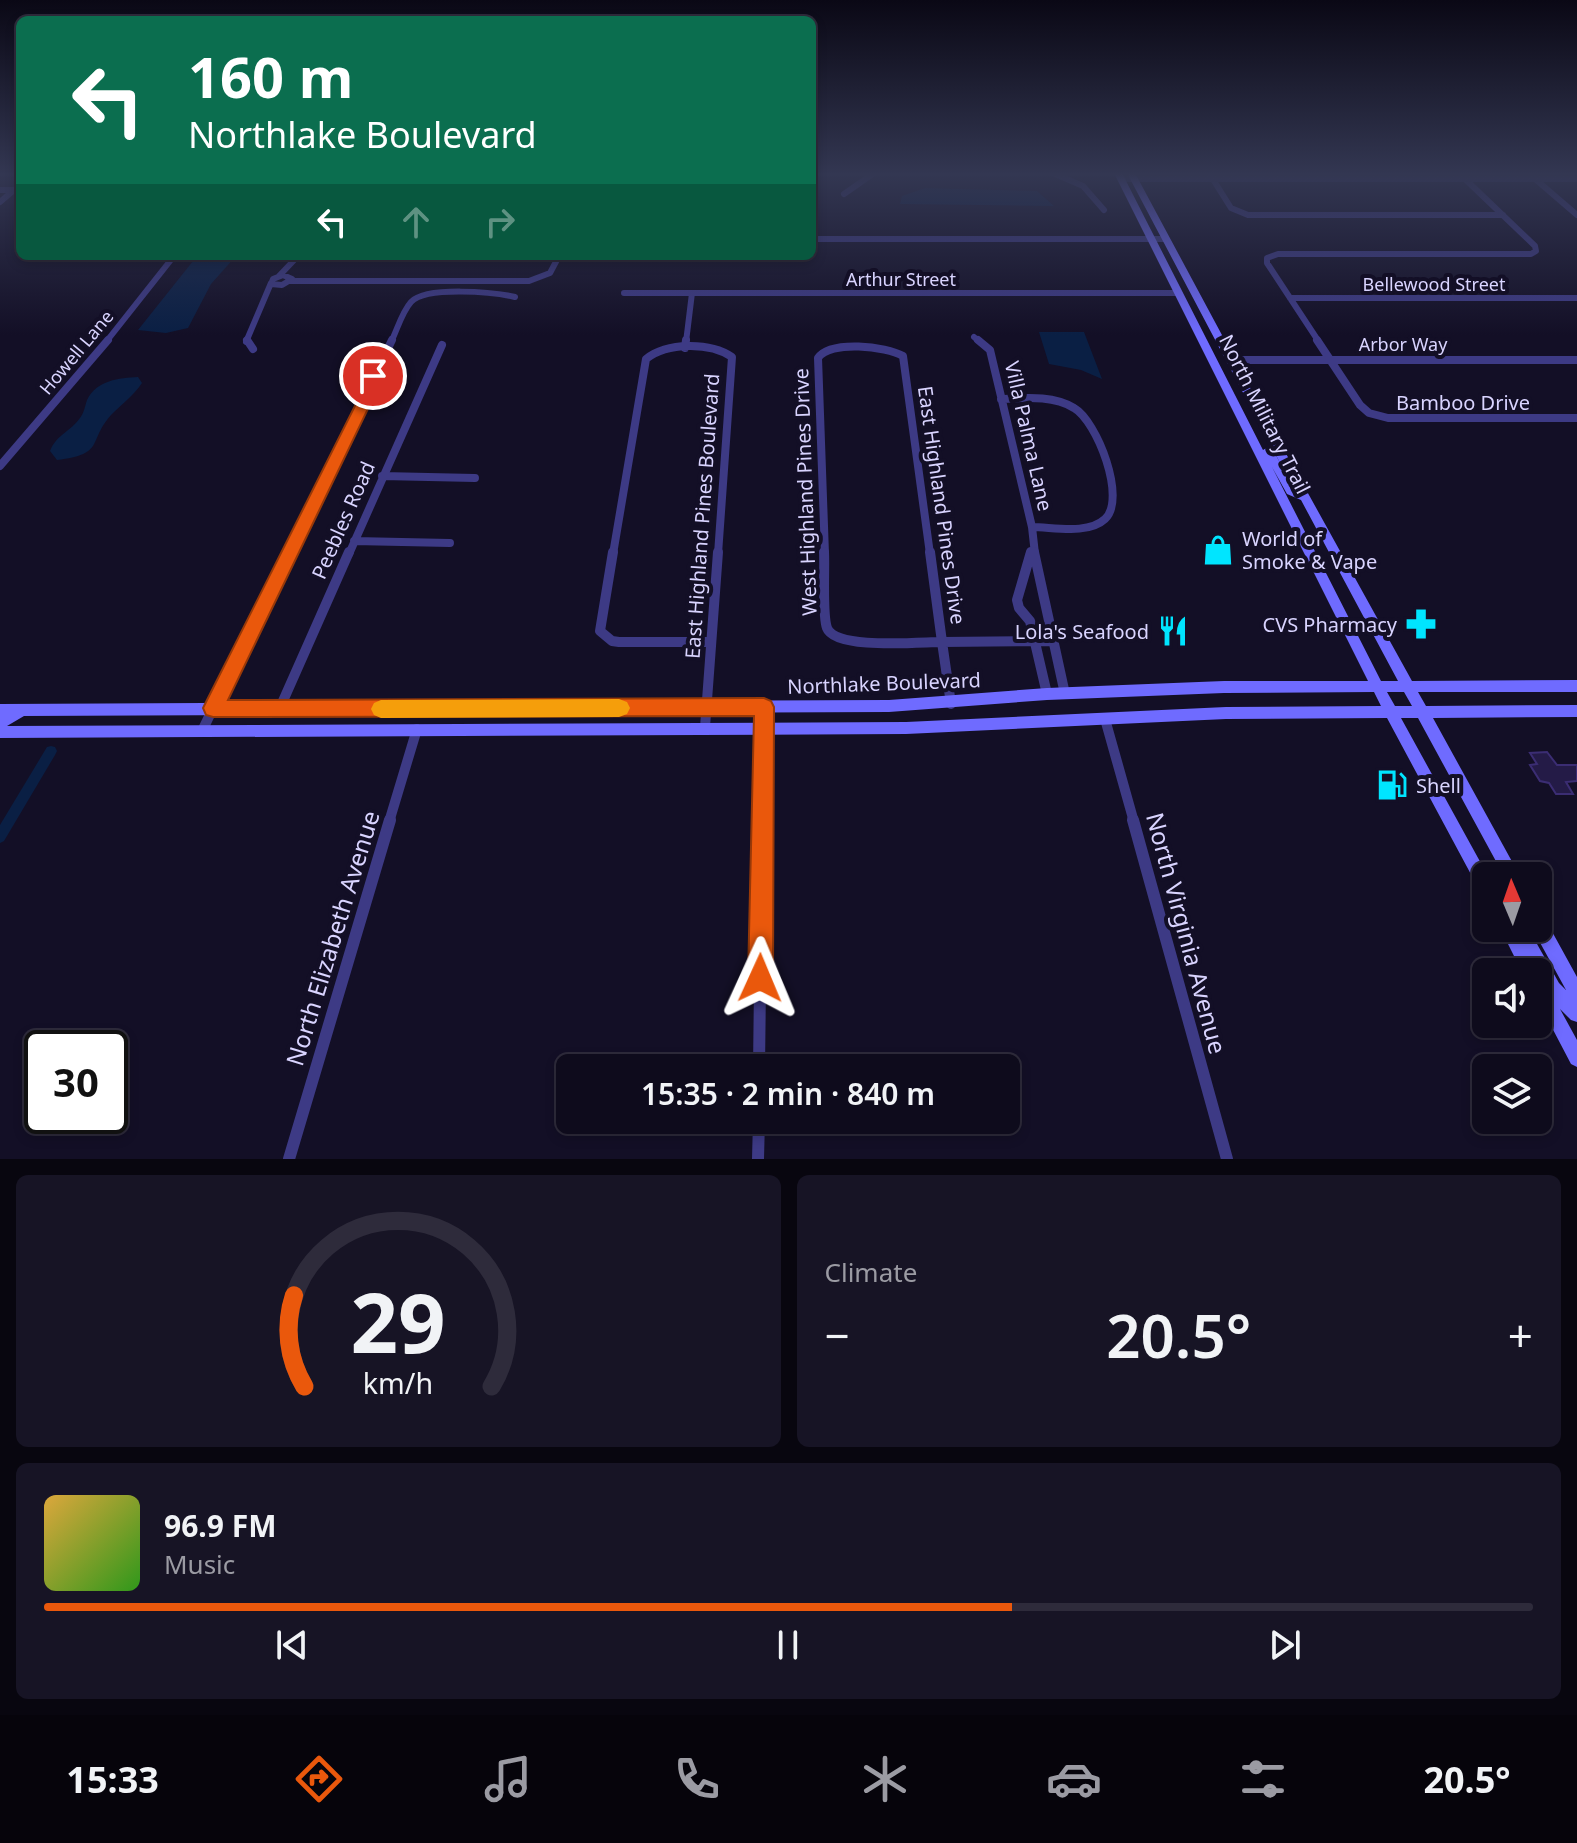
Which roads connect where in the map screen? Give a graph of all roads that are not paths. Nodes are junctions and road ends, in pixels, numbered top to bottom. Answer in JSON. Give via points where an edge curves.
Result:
{"nodes":[{"id":1,"x":1145,"y":227,"type":"edge"},
{"id":2,"x":1160,"y":227,"type":"edge"},
{"id":3,"x":1515,"y":227,"type":"edge"},
{"id":4,"x":816,"y":239,"type":"edge"},
{"id":5,"x":1151,"y":239,"type":"junction"},
{"id":6,"x":1166,"y":239,"type":"junction"},
{"id":7,"x":171,"y":260,"type":"edge"},
{"id":8,"x":294,"y":260,"type":"edge"},
{"id":9,"x":557,"y":260,"type":"edge"},
{"id":10,"x":279,"y":276,"type":"junction"},
{"id":11,"x":291,"y":281,"type":"junction"},
{"id":12,"x":271,"y":283,"type":"junction"},
{"id":13,"x":624,"y":293,"type":"dead end"},
{"id":14,"x":692,"y":293,"type":"junction"},
{"id":15,"x":1179,"y":293,"type":"junction"},
{"id":16,"x":515,"y":297,"type":"dead end"},
{"id":17,"x":1290,"y":298,"type":"junction"},
{"id":18,"x":1577,"y":298,"type":"edge"},
{"id":19,"x":1186,"y":308,"type":"junction"},
{"id":20,"x":974,"y":337,"type":"dead end"},
{"id":21,"x":442,"y":345,"type":"dead end"},
{"id":22,"x":685,"y":348,"type":"junction"},
{"id":23,"x":860,"y":348,"type":"joint"},
{"id":24,"x":253,"y":349,"type":"dead end"},
{"id":25,"x":1211,"y":357,"type":"junction"},
{"id":26,"x":1230,"y":360,"type":"junction"},
{"id":27,"x":1330,"y":360,"type":"junction"},
{"id":28,"x":1577,"y":360,"type":"edge"},
{"id":29,"x":1001,"y":399,"type":"junction"},
{"id":30,"x":1241,"y":417,"type":"junction"},
{"id":31,"x":1577,"y":418,"type":"edge"},
{"id":32,"x":1268,"y":430,"type":"junction"},
{"id":33,"x":0,"y":466,"type":"edge"},
{"id":34,"x":382,"y":476,"type":"junction"},
{"id":35,"x":475,"y":478,"type":"dead end"},
{"id":36,"x":1306,"y":498,"type":"junction"},
{"id":37,"x":1032,"y":527,"type":"junction"},
{"id":38,"x":354,"y":541,"type":"junction"},
{"id":39,"x":450,"y":543,"type":"dead end"},
{"id":40,"x":1032,"y":551,"type":"junction"},
{"id":41,"x":1052,"y":641,"type":"junction"},
{"id":42,"x":711,"y":642,"type":"junction"},
{"id":43,"x":942,"y":642,"type":"junction"},
{"id":44,"x":1035,"y":642,"type":"junction"},
{"id":45,"x":1377,"y":686,"type":"junction"},
{"id":46,"x":1577,"y":686,"type":"edge"},
{"id":47,"x":1408,"y":687,"type":"junction"},
{"id":48,"x":1047,"y":694,"type":"junction"},
{"id":49,"x":1065,"y":694,"type":"junction"},
{"id":50,"x":951,"y":704,"type":"junction"},
{"id":51,"x":706,"y":707,"type":"junction"},
{"id":52,"x":764,"y":707,"type":"junction"},
{"id":53,"x":213,"y":708,"type":"junction"},
{"id":54,"x":0,"y":710,"type":"edge"},
{"id":55,"x":22,"y":710,"type":"junction"},
{"id":56,"x":279,"y":710,"type":"junction"},
{"id":57,"x":1391,"y":711,"type":"junction"},
{"id":58,"x":1577,"y":711,"type":"edge"},
{"id":59,"x":1423,"y":712,"type":"junction"},
{"id":60,"x":1105,"y":719,"type":"junction"},
{"id":61,"x":0,"y":723,"type":"edge"},
{"id":62,"x":764,"y":726,"type":"junction"},
{"id":63,"x":705,"y":727,"type":"junction"},
{"id":64,"x":203,"y":729,"type":"junction"},
{"id":65,"x":417,"y":729,"type":"junction"},
{"id":66,"x":0,"y":732,"type":"edge"},
{"id":67,"x":1466,"y":850,"type":"junction"},
{"id":68,"x":1472,"y":862,"type":"edge"},
{"id":69,"x":1475,"y":862,"type":"edge"},
{"id":70,"x":1504,"y":862,"type":"edge"},
{"id":71,"x":1527,"y":942,"type":"edge"},
{"id":72,"x":1548,"y":942,"type":"edge"},
{"id":73,"x":1577,"y":994,"type":"edge"},
{"id":74,"x":1552,"y":1007,"type":"edge"},
{"id":75,"x":1577,"y":1014,"type":"edge"},
{"id":76,"x":1570,"y":1036,"type":"edge"},
{"id":77,"x":759,"y":1054,"type":"edge"},
{"id":78,"x":1577,"y":1058,"type":"edge"},
{"id":79,"x":759,"y":1134,"type":"edge"},
{"id":80,"x":289,"y":1159,"type":"edge"},
{"id":81,"x":758,"y":1159,"type":"edge"},
{"id":82,"x":1227,"y":1159,"type":"edge"}],
"edges":[{"from":1,"to":5,"type":"main road","name":"North Military Trail"},
{"from":2,"to":6,"type":"main road","name":"North Military Trail"},
{"from":3,"to":17,"type":"street","name":"Bamboo Drive","via":[[1536,251],[1270,256],[1267,263]]},
{"from":4,"to":5,"type":"street"},
{"from":5,"to":6,"type":"street"},
{"from":5,"to":15,"type":"main road","name":"North Military Trail"},
{"from":6,"to":26,"type":"main road","name":"North Military Trail"},
{"from":7,"to":33,"type":"street","name":"Howell Lane"},
{"from":8,"to":10,"type":"street"},
{"from":9,"to":11,"type":"street","via":[[550,273],[529,281]]},
{"from":10,"to":11,"type":"street","via":[[289,275]]},
{"from":10,"to":12,"type":"street"},
{"from":11,"to":12,"type":"street"},
{"from":12,"to":24,"type":"street","via":[[246,342]]},
{"from":13,"to":14,"type":"street","name":"Arthur Street"},
{"from":14,"to":15,"type":"street","name":"Arthur Street"},
{"from":14,"to":22,"type":"street"},
{"from":15,"to":19,"type":"main road","name":"North Military Trail"},
{"from":16,"to":53,"type":"street","via":[[432,293],[410,303]]},
{"from":17,"to":18,"type":"street","name":"Bellewood Street"},
{"from":17,"to":27,"type":"street","name":"Bamboo Drive"},
{"from":19,"to":25,"type":"main road","name":"North Military Trail"},
{"from":19,"to":26,"type":"main road","via":[[1196,314],[1215,350]]},
{"from":20,"to":29,"type":"street","name":"Villa Palma Lane","via":[[990,350]]},
{"from":21,"to":34,"type":"street","name":"Peebles Road"},
{"from":22,"to":42,"type":"street","name":"East Highland Pines Boulevard","via":[[721,349],[732,357]]},
{"from":22,"to":42,"type":"street","via":[[659,349],[646,359],[600,631],[612,641]]},
{"from":23,"to":43,"type":"street","name":"East Highland Pines Drive","via":[[891,349],[903,356]]},
{"from":23,"to":43,"type":"street","name":"West Highland Pines Drive","via":[[826,350],[818,358],[827,628],[843,641]]},
{"from":25,"to":30,"type":"main road","name":"North Military Trail"},
{"from":25,"to":32,"type":"main road","via":[[1226,367],[1254,420]]},
{"from":26,"to":27,"type":"street","name":"Arbor Way"},
{"from":26,"to":32,"type":"main road","name":"North Military Trail"},
{"from":27,"to":28,"type":"street","name":"Arbor Way"},
{"from":27,"to":31,"type":"street","name":"Bamboo Drive","via":[[1360,405],[1382,417]]},
{"from":29,"to":37,"type":"street","name":"Villa Palma Lane"},
{"from":29,"to":37,"type":"street","via":[[1062,401],[1084,413],[1116,498],[1111,516],[1100,523]]},
{"from":30,"to":36,"type":"main road","via":[[1260,437],[1291,491]]},
{"from":30,"to":45,"type":"main road","name":"North Military Trail"},
{"from":32,"to":36,"type":"main road","name":"North Military Trail"},
{"from":34,"to":35,"type":"street"},
{"from":34,"to":38,"type":"street","name":"Peebles Road"},
{"from":36,"to":47,"type":"main road","name":"North Military Trail"},
{"from":37,"to":40,"type":"street","name":"Villa Palma Lane"},
{"from":38,"to":39,"type":"street"},
{"from":38,"to":56,"type":"street","name":"Peebles Road"},
{"from":40,"to":41,"type":"street","name":"Villa Palma Lane"},
{"from":40,"to":44,"type":"street","name":"Villa Palma Lane","via":[[1017,600]]},
{"from":41,"to":44,"type":"street"},
{"from":41,"to":49,"type":"street","name":"Villa Palma Lane"},
{"from":42,"to":51,"type":"street","name":"East Highland Pines Boulevard"},
{"from":43,"to":44,"type":"street"},
{"from":43,"to":50,"type":"street","name":"East Highland Pines Drive"},
{"from":44,"to":48,"type":"street","name":"Villa Palma Lane"},
{"from":45,"to":47,"type":"main road","name":"Northlake Boulevard"},
{"from":45,"to":49,"type":"main road","name":"Northlake Boulevard"},
{"from":45,"to":57,"type":"main road","name":"North Military Trail"},
{"from":46,"to":47,"type":"main road","name":"Northlake Boulevard"},
{"from":47,"to":59,"type":"main road","name":"North Military Trail"},
{"from":48,"to":49,"type":"main road","name":"Northlake Boulevard"},
{"from":48,"to":50,"type":"main road","name":"Northlake Boulevard"},
{"from":50,"to":52,"type":"main road","name":"Northlake Boulevard"},
{"from":51,"to":52,"type":"main road","name":"Northlake Boulevard"},
{"from":51,"to":56,"type":"main road","name":"Northlake Boulevard"},
{"from":51,"to":63,"type":"street","name":"East Highland Pines Boulevard"},
{"from":52,"to":62,"type":"street"},
{"from":53,"to":55,"type":"main road","name":"Northlake Boulevard"},
{"from":53,"to":56,"type":"main road","name":"Northlake Boulevard"},
{"from":53,"to":64,"type":"street"},
{"from":54,"to":55,"type":"main road","name":"Northlake Boulevard"},
{"from":55,"to":61,"type":"main road"},
{"from":57,"to":59,"type":"main road","name":"Northlake Boulevard"},
{"from":57,"to":60,"type":"main road","name":"Northlake Boulevard"},
{"from":57,"to":67,"type":"main road","name":"North Military Trail"},
{"from":58,"to":59,"type":"main road","name":"Northlake Boulevard"},
{"from":59,"to":70,"type":"main road","name":"North Military Trail"},
{"from":60,"to":62,"type":"main road","name":"Northlake Boulevard","via":[[906,728]]},
{"from":60,"to":82,"type":"street","name":"North Virginia Avenue"},
{"from":62,"to":63,"type":"main road","name":"Northlake Boulevard"},
{"from":62,"to":77,"type":"street"},
{"from":63,"to":65,"type":"main road","name":"Northlake Boulevard"},
{"from":64,"to":65,"type":"main road","name":"Northlake Boulevard"},
{"from":64,"to":66,"type":"main road","name":"Northlake Boulevard"},
{"from":65,"to":80,"type":"street","name":"North Elizabeth Avenue"},
{"from":67,"to":68,"type":"main road","name":"North Military Trail"},
{"from":67,"to":69,"type":"main road"},
{"from":71,"to":75,"type":"main road","via":[[1553,989]]},
{"from":72,"to":73,"type":"main road"},
{"from":74,"to":76,"type":"main road"},
{"from":76,"to":78,"type":"main road"},
{"from":79,"to":81,"type":"street"}]}
